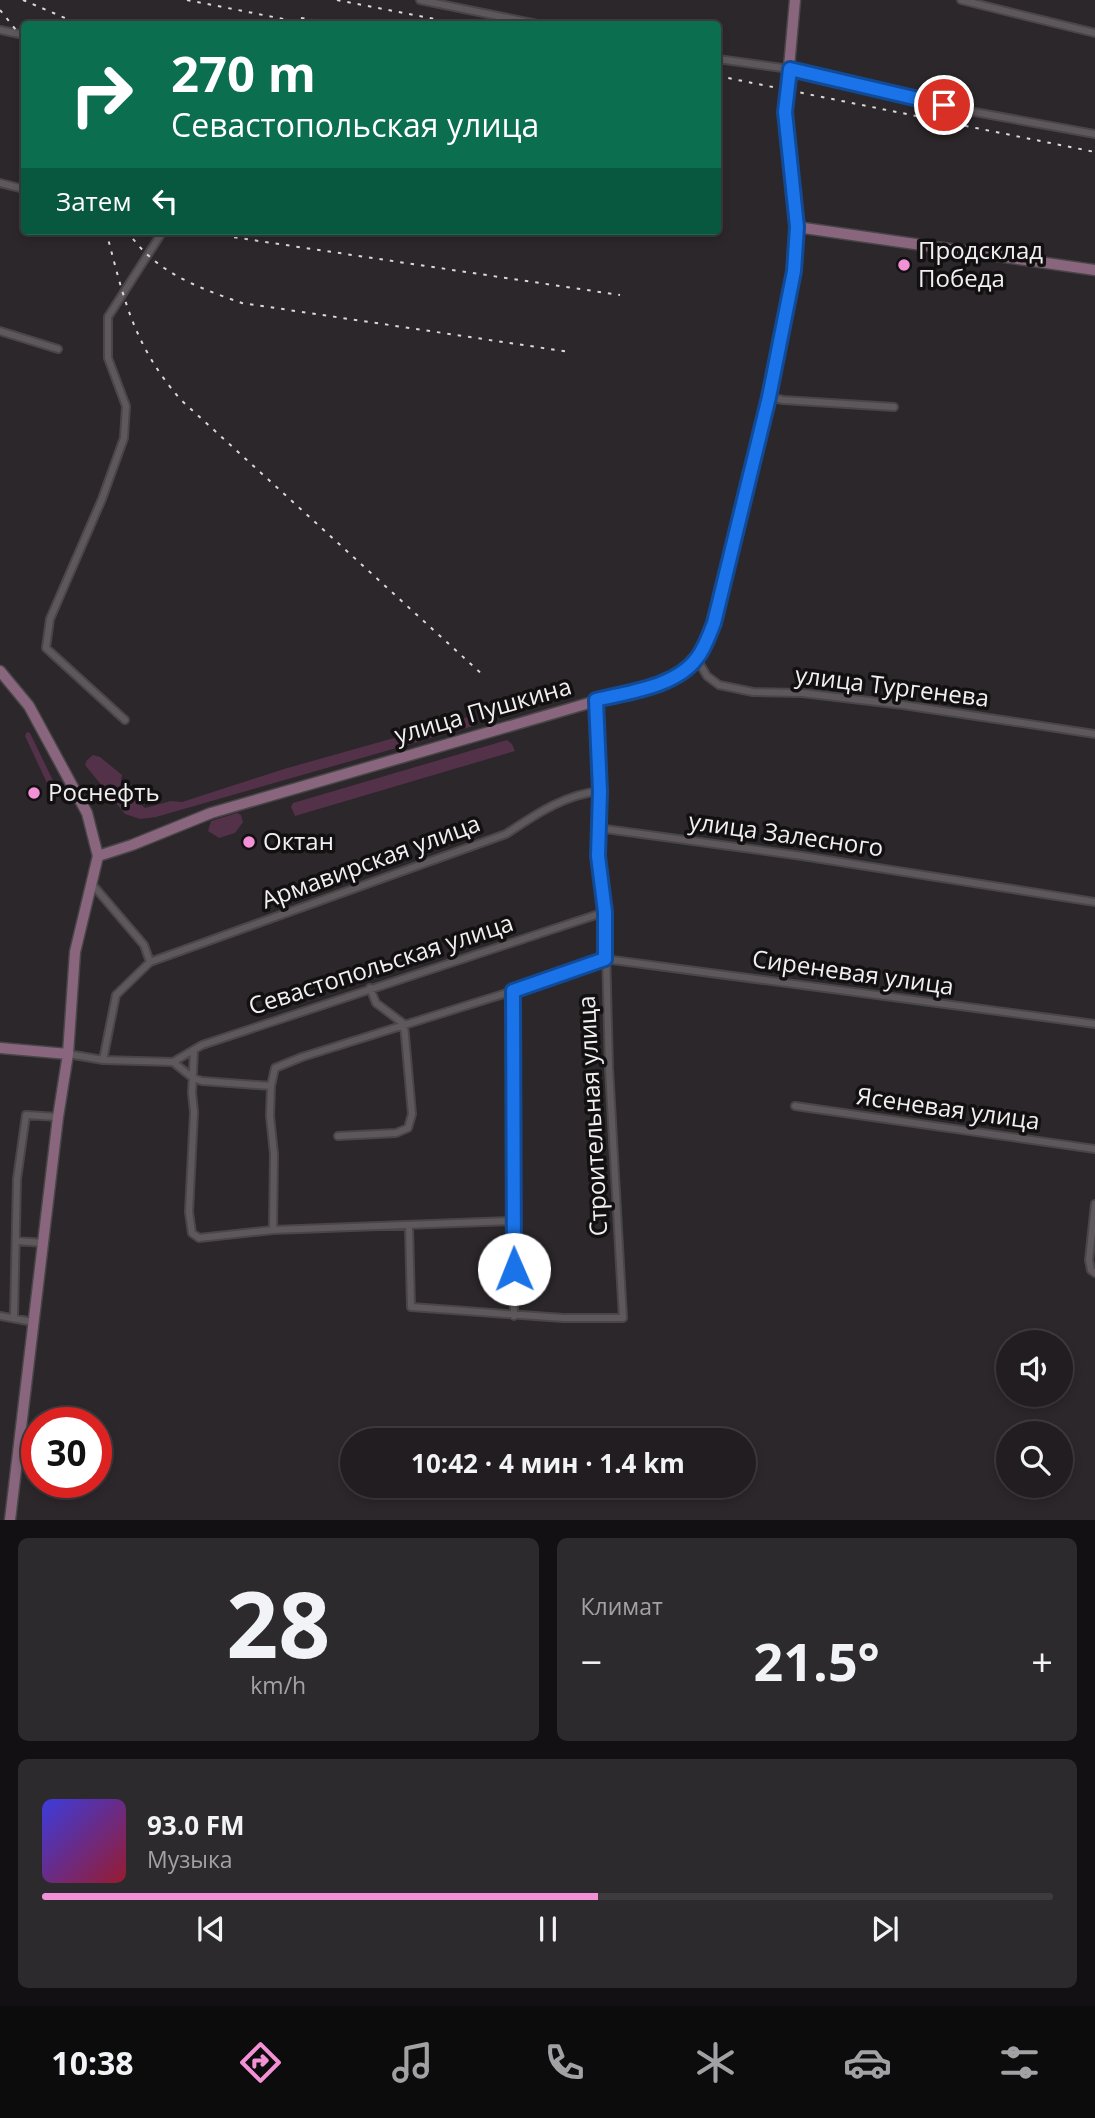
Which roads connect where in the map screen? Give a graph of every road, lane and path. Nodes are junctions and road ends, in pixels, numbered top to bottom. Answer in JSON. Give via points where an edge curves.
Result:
{"nodes":[{"id":1,"x":420,"y":0,"type":"edge"},
{"id":2,"x":795,"y":0,"type":"edge"},
{"id":3,"x":961,"y":0,"type":"edge"},
{"id":4,"x":522,"y":21,"type":"edge"},
{"id":5,"x":0,"y":30,"type":"edge"},
{"id":6,"x":1095,"y":33,"type":"edge"},
{"id":7,"x":21,"y":34,"type":"edge"},
{"id":8,"x":721,"y":59,"type":"edge"},
{"id":9,"x":790,"y":69,"type":"junction"},
{"id":10,"x":1095,"y":134,"type":"edge"},
{"id":11,"x":0,"y":183,"type":"edge"},
{"id":12,"x":21,"y":188,"type":"edge"},
{"id":13,"x":797,"y":227,"type":"junction"},
{"id":14,"x":160,"y":235,"type":"edge"},
{"id":15,"x":1095,"y":270,"type":"edge"},
{"id":16,"x":0,"y":331,"type":"edge"},
{"id":17,"x":58,"y":349,"type":"dead end"},
{"id":18,"x":769,"y":397,"type":"junction"},
{"id":19,"x":894,"y":407,"type":"dead end"},
{"id":20,"x":697,"y":659,"type":"junction"},
{"id":21,"x":0,"y":671,"type":"edge"},
{"id":22,"x":596,"y":700,"type":"junction"},
{"id":23,"x":125,"y":720,"type":"dead end"},
{"id":24,"x":1095,"y":734,"type":"edge"},
{"id":25,"x":600,"y":791,"type":"junction"},
{"id":26,"x":598,"y":828,"type":"junction"},
{"id":27,"x":98,"y":856,"type":"junction"},
{"id":28,"x":92,"y":884,"type":"junction"},
{"id":29,"x":1095,"y":902,"type":"edge"},
{"id":30,"x":605,"y":912,"type":"junction"},
{"id":31,"x":605,"y":959,"type":"junction"},
{"id":32,"x":150,"y":962,"type":"junction"},
{"id":33,"x":370,"y":988,"type":"junction"},
{"id":34,"x":513,"y":991,"type":"junction"},
{"id":35,"x":404,"y":1024,"type":"junction"},
{"id":36,"x":1095,"y":1024,"type":"edge"},
{"id":37,"x":0,"y":1048,"type":"edge"},
{"id":38,"x":194,"y":1050,"type":"junction"},
{"id":39,"x":68,"y":1054,"type":"junction"},
{"id":40,"x":103,"y":1060,"type":"junction"},
{"id":41,"x":173,"y":1062,"type":"junction"},
{"id":42,"x":194,"y":1078,"type":"junction"},
{"id":43,"x":271,"y":1086,"type":"junction"},
{"id":44,"x":795,"y":1106,"type":"dead end"},
{"id":45,"x":58,"y":1117,"type":"junction"},
{"id":46,"x":338,"y":1136,"type":"dead end"},
{"id":47,"x":1095,"y":1149,"type":"edge"},
{"id":48,"x":1095,"y":1204,"type":"edge"},
{"id":49,"x":513,"y":1222,"type":"junction"},
{"id":50,"x":409,"y":1226,"type":"junction"},
{"id":51,"x":273,"y":1230,"type":"junction"},
{"id":52,"x":17,"y":1241,"type":"junction"},
{"id":53,"x":44,"y":1243,"type":"junction"},
{"id":54,"x":1093,"y":1271,"type":"edge"},
{"id":55,"x":0,"y":1316,"type":"edge"},
{"id":56,"x":514,"y":1316,"type":"junction"},
{"id":57,"x":14,"y":1317,"type":"junction"},
{"id":58,"x":33,"y":1322,"type":"junction"},
{"id":59,"x":10,"y":1520,"type":"edge"}],
"edges":[{"from":1,"to":4,"type":"street"},
{"from":2,"to":9,"type":"main road","name":"улица Пушкина"},
{"from":3,"to":6,"type":"street"},
{"from":5,"to":7,"type":"street"},
{"from":8,"to":9,"type":"street"},
{"from":9,"to":10,"type":"street","via":[[970,111]]},
{"from":9,"to":13,"type":"main road","name":"улица Пушкина","via":[[785,112]]},
{"from":11,"to":12,"type":"street"},
{"from":13,"to":15,"type":"main road"},
{"from":13,"to":18,"type":"main road","name":"улица Пушкина","via":[[794,271]]},
{"from":14,"to":23,"type":"street","via":[[108,317],[108,358],[126,406],[124,438],[50,619],[46,648]]},
{"from":16,"to":17,"type":"street"},
{"from":18,"to":19,"type":"street"},
{"from":18,"to":20,"type":"main road","name":"улица Пушкина","via":[[714,623]]},
{"from":20,"to":22,"type":"main road","name":"улица Пушкина","via":[[680,675]]},
{"from":20,"to":24,"type":"street","name":"улица Тургенева","via":[[719,685],[753,692],[903,705]]},
{"from":21,"to":27,"type":"main road","via":[[29,706],[87,813]]},
{"from":22,"to":25,"type":"street"},
{"from":22,"to":27,"type":"main road","name":"улица Пушкина","via":[[211,813]]},
{"from":25,"to":26,"type":"street"},
{"from":25,"to":32,"type":"street","name":"Армавирская улица","via":[[549,806],[506,834]]},
{"from":26,"to":29,"type":"street","name":"улица Залесного"},
{"from":26,"to":30,"type":"street","name":"Строительная улица"},
{"from":27,"to":28,"type":"main road"},
{"from":28,"to":32,"type":"street","via":[[144,945]]},
{"from":28,"to":39,"type":"main road","via":[[75,953]]},
{"from":30,"to":31,"type":"street","name":"Строительная улица"},
{"from":30,"to":33,"type":"street","name":"Севастопольская улица"},
{"from":31,"to":34,"type":"street"},
{"from":31,"to":36,"type":"street","name":"Сиреневая улица"},
{"from":31,"to":56,"type":"street","name":"Строительная улица","via":[[623,1318]]},
{"from":32,"to":40,"type":"street","name":"Армавирская улица","via":[[116,995]]},
{"from":33,"to":35,"type":"street","via":[[376,1003]]},
{"from":33,"to":38,"type":"street","name":"Севастопольская улица"},
{"from":34,"to":35,"type":"street"},
{"from":34,"to":49,"type":"street"},
{"from":35,"to":43,"type":"street","via":[[275,1068]]},
{"from":35,"to":46,"type":"street","via":[[412,1114],[408,1128],[396,1133]]},
{"from":37,"to":39,"type":"main road"},
{"from":38,"to":41,"type":"street","name":"Севастопольская улица"},
{"from":38,"to":42,"type":"street"},
{"from":39,"to":40,"type":"street"},
{"from":39,"to":45,"type":"main road"},
{"from":40,"to":41,"type":"street"},
{"from":41,"to":42,"type":"street"},
{"from":42,"to":43,"type":"street"},
{"from":42,"to":51,"type":"street","via":[[192,1233],[199,1238]]},
{"from":43,"to":51,"type":"street"},
{"from":44,"to":47,"type":"street","name":"Ясеневая улица"},
{"from":45,"to":52,"type":"street","via":[[26,1115],[17,1179]]},
{"from":45,"to":53,"type":"main road"},
{"from":48,"to":54,"type":"street","via":[[1089,1260]]},
{"from":49,"to":50,"type":"street"},
{"from":49,"to":56,"type":"street"},
{"from":50,"to":51,"type":"street"},
{"from":50,"to":56,"type":"street","via":[[411,1307]]},
{"from":52,"to":53,"type":"street"},
{"from":52,"to":57,"type":"street"},
{"from":53,"to":58,"type":"main road"},
{"from":55,"to":57,"type":"street"},
{"from":57,"to":58,"type":"street"},
{"from":58,"to":59,"type":"main road"}]}
